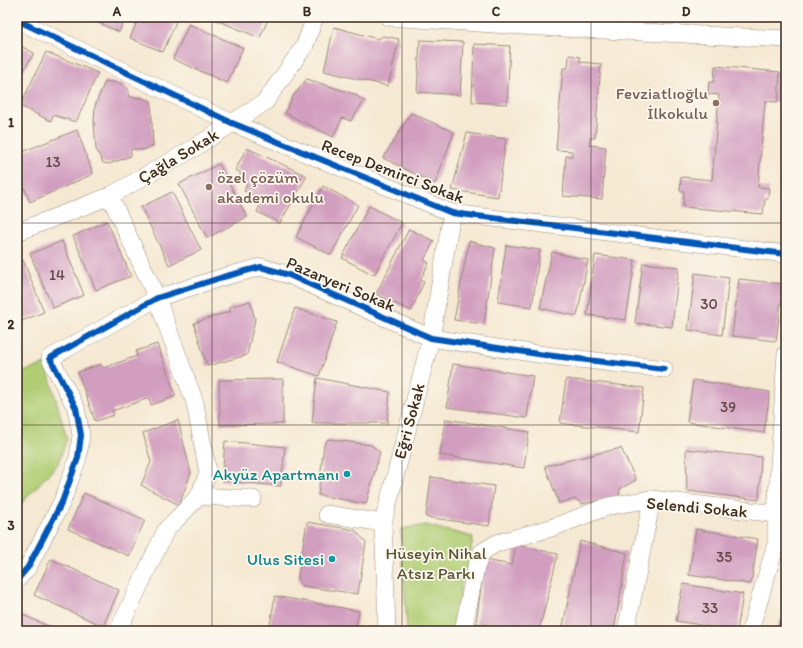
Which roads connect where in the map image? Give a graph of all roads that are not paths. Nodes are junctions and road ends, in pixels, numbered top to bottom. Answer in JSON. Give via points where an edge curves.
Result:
{"nodes":[{"id":1,"x":315,"y":17,"type":"edge"},
{"id":2,"x":388,"y":17,"type":"edge"},
{"id":3,"x":17,"y":20,"type":"edge"},
{"id":4,"x":786,"y":39,"type":"edge"},
{"id":5,"x":232,"y":123,"type":"junction"},
{"id":6,"x":110,"y":196,"type":"junction"},
{"id":7,"x":452,"y":212,"type":"junction"},
{"id":8,"x":17,"y":232,"type":"edge"},
{"id":9,"x":786,"y":254,"type":"edge"},
{"id":10,"x":157,"y":298,"type":"junction"},
{"id":11,"x":431,"y":338,"type":"junction"},
{"id":12,"x":786,"y":354,"type":"edge"},
{"id":13,"x":664,"y":369,"type":"dead end"},
{"id":14,"x":199,"y":496,"type":"junction"},
{"id":15,"x":253,"y":499,"type":"dead end"},
{"id":16,"x":652,"y":500,"type":"junction"},
{"id":17,"x":327,"y":514,"type":"dead end"},
{"id":18,"x":776,"y":514,"type":"junction"},
{"id":19,"x":383,"y":523,"type":"junction"},
{"id":20,"x":781,"y":545,"type":"edge"},
{"id":21,"x":17,"y":580,"type":"edge"},
{"id":22,"x":118,"y":631,"type":"edge"},
{"id":23,"x":387,"y":631,"type":"edge"},
{"id":24,"x":463,"y":631,"type":"edge"},
{"id":25,"x":626,"y":631,"type":"edge"},
{"id":26,"x":750,"y":631,"type":"edge"}],
"edges":[{"from":1,"to":5,"type":"street","name":"Çağla Sokak","via":[[305,45],[265,102]]},
{"from":2,"to":4,"type":"street"},
{"from":3,"to":5,"type":"street","name":"Recep Demirci Sokak"},
{"from":5,"to":6,"type":"street","name":"Çağla Sokak"},
{"from":5,"to":7,"type":"street","name":"Recep Demirci Sokak"},
{"from":6,"to":8,"type":"street","name":"Çağla Sokak"},
{"from":6,"to":10,"type":"street"},
{"from":7,"to":9,"type":"street","name":"Recep Demirci Sokak"},
{"from":7,"to":11,"type":"street","name":"Eğri Sokak"},
{"from":10,"to":11,"type":"street","name":"Pazaryeri Sokak","via":[[261,267],[289,275]]},
{"from":10,"to":14,"type":"street","via":[[195,403],[208,473]]},
{"from":10,"to":21,"type":"street","name":"Pazaryeri Sokak","via":[[50,358],[76,408],[81,435],[78,458],[62,502],[28,567]]},
{"from":11,"to":13,"type":"street","name":"Pazaryeri Sokak"},
{"from":11,"to":19,"type":"street","name":"Eğri Sokak"},
{"from":12,"to":18,"type":"street"},
{"from":14,"to":15,"type":"street"},
{"from":14,"to":22,"type":"street","via":[[166,530]]},
{"from":16,"to":18,"type":"street","name":"Selendi Sokak"},
{"from":16,"to":24,"type":"street","name":"Selendi Sokak","via":[[609,506],[551,528],[497,543],[482,552],[476,567]]},
{"from":16,"to":25,"type":"street"},
{"from":17,"to":19,"type":"street"},
{"from":18,"to":20,"type":"street"},
{"from":19,"to":23,"type":"street","name":"Eğri Sokak"},
{"from":20,"to":26,"type":"street"}]}
